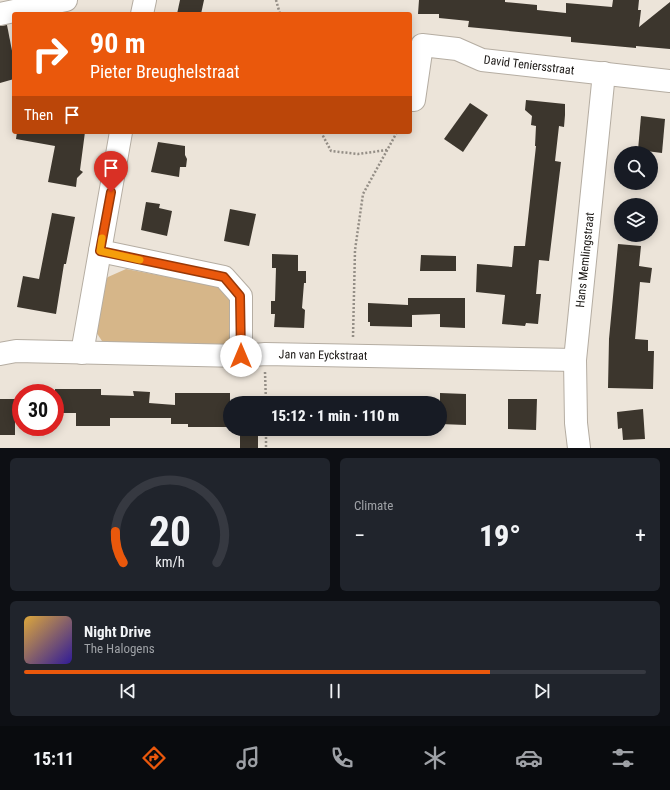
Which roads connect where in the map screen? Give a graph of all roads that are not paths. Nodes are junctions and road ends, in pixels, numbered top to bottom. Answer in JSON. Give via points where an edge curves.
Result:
{"nodes":[{"id":1,"x":66,"y":0,"type":"edge"},
{"id":2,"x":145,"y":0,"type":"edge"},
{"id":3,"x":142,"y":12,"type":"edge"},
{"id":4,"x":0,"y":14,"type":"edge"},
{"id":5,"x":604,"y":73,"type":"junction"},
{"id":6,"x":670,"y":81,"type":"edge"},
{"id":7,"x":414,"y":100,"type":"dead end"},
{"id":8,"x":121,"y":134,"type":"edge"},
{"id":9,"x":100,"y":251,"type":"junction"},
{"id":10,"x":82,"y":353,"type":"junction"},
{"id":11,"x":0,"y":354,"type":"edge"},
{"id":12,"x":241,"y":356,"type":"junction"},
{"id":13,"x":575,"y":360,"type":"junction"},
{"id":14,"x":579,"y":448,"type":"edge"}],
"edges":[{"from":1,"to":4,"type":"street"},
{"from":2,"to":3,"type":"street"},
{"from":5,"to":6,"type":"street","name":"David Teniersstraat"},
{"from":5,"to":7,"type":"street","name":"David Teniersstraat","via":[[482,60],[457,49],[422,46]]},
{"from":5,"to":13,"type":"street","name":"Hans Memlingstraat"},
{"from":8,"to":9,"type":"street"},
{"from":9,"to":10,"type":"street"},
{"from":9,"to":12,"type":"street","via":[[224,277],[240,296]]},
{"from":10,"to":11,"type":"street","name":"Jan van Eyckstraat","via":[[16,351]]},
{"from":10,"to":12,"type":"street","name":"Jan van Eyckstraat"},
{"from":12,"to":13,"type":"street","name":"Jan van Eyckstraat","via":[[265,354]]},
{"from":13,"to":14,"type":"street","name":"Hans Memlingstraat"}]}
